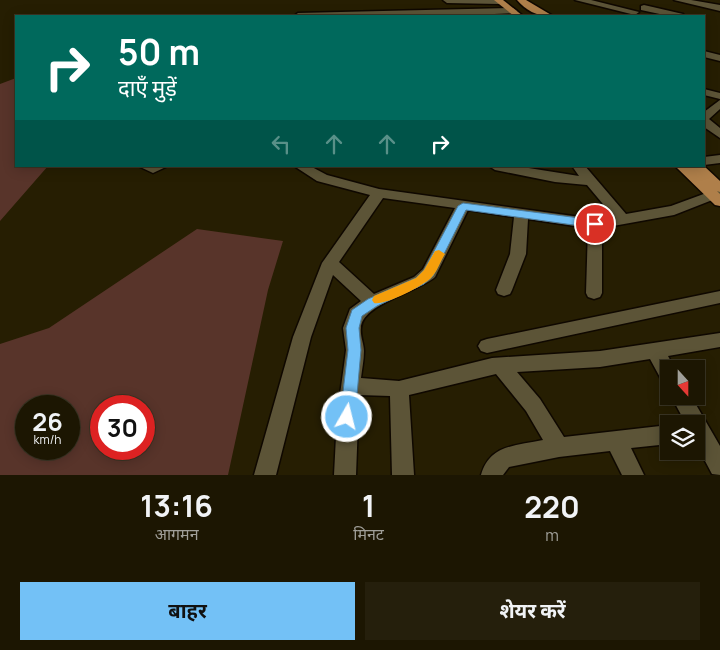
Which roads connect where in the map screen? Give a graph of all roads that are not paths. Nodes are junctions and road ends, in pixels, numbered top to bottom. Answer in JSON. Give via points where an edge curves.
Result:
{"nodes":[{"id":1,"x":447,"y":0,"type":"edge"},
{"id":2,"x":498,"y":0,"type":"edge"},
{"id":3,"x":521,"y":0,"type":"edge"},
{"id":4,"x":579,"y":0,"type":"edge"},
{"id":5,"x":678,"y":0,"type":"edge"},
{"id":6,"x":694,"y":3,"type":"junction"},
{"id":7,"x":719,"y":5,"type":"edge"},
{"id":8,"x":644,"y":8,"type":"dead end"},
{"id":9,"x":635,"y":12,"type":"dead end"},
{"id":10,"x":516,"y":14,"type":"edge"},
{"id":11,"x":374,"y":15,"type":"edge"},
{"id":12,"x":548,"y":15,"type":"edge"},
{"id":13,"x":676,"y":15,"type":"edge"},
{"id":14,"x":687,"y":15,"type":"edge"},
{"id":15,"x":705,"y":49,"type":"edge"},
{"id":16,"x":720,"y":53,"type":"edge"},
{"id":17,"x":705,"y":54,"type":"edge"},
{"id":18,"x":720,"y":58,"type":"edge"},
{"id":19,"x":705,"y":93,"type":"edge"},
{"id":20,"x":719,"y":102,"type":"edge"},
{"id":21,"x":705,"y":118,"type":"edge"},
{"id":22,"x":705,"y":120,"type":"edge"},
{"id":23,"x":720,"y":134,"type":"edge"},
{"id":24,"x":720,"y":159,"type":"edge"},
{"id":25,"x":705,"y":161,"type":"edge"},
{"id":26,"x":147,"y":167,"type":"edge"},
{"id":27,"x":159,"y":167,"type":"edge"},
{"id":28,"x":302,"y":167,"type":"edge"},
{"id":29,"x":547,"y":167,"type":"edge"},
{"id":30,"x":579,"y":167,"type":"edge"},
{"id":31,"x":682,"y":167,"type":"edge"},
{"id":32,"x":697,"y":167,"type":"edge"},
{"id":33,"x":514,"y":168,"type":"edge"},
{"id":34,"x":555,"y":178,"type":"junction"},
{"id":35,"x":590,"y":181,"type":"junction"},
{"id":36,"x":379,"y":193,"type":"junction"},
{"id":37,"x":718,"y":194,"type":"edge"},
{"id":38,"x":463,"y":206,"type":"junction"},
{"id":39,"x":521,"y":215,"type":"junction"},
{"id":40,"x":623,"y":219,"type":"junction"},
{"id":41,"x":595,"y":224,"type":"junction"},
{"id":42,"x":330,"y":263,"type":"junction"},
{"id":43,"x":504,"y":290,"type":"dead end"},
{"id":44,"x":594,"y":293,"type":"dead end"},
{"id":45,"x":720,"y":297,"type":"edge"},
{"id":46,"x":372,"y":302,"type":"junction"},
{"id":47,"x":720,"y":340,"type":"edge"},
{"id":48,"x":487,"y":346,"type":"dead end"},
{"id":49,"x":654,"y":349,"type":"junction"},
{"id":50,"x":660,"y":360,"type":"edge"},
{"id":51,"x":501,"y":366,"type":"junction"},
{"id":52,"x":352,"y":387,"type":"junction"},
{"id":53,"x":399,"y":389,"type":"junction"},
{"id":54,"x":660,"y":435,"type":"edge"},
{"id":55,"x":616,"y":441,"type":"junction"},
{"id":56,"x":705,"y":442,"type":"edge"},
{"id":57,"x":559,"y":448,"type":"junction"},
{"id":58,"x":720,"y":467,"type":"edge"},
{"id":59,"x":265,"y":475,"type":"edge"},
{"id":60,"x":345,"y":475,"type":"edge"},
{"id":61,"x":403,"y":475,"type":"edge"},
{"id":62,"x":492,"y":475,"type":"edge"},
{"id":63,"x":633,"y":475,"type":"edge"}],
"edges":[{"from":1,"to":2,"type":"street"},
{"from":2,"to":10,"type":"highway"},
{"from":3,"to":12,"type":"highway"},
{"from":4,"to":9,"type":"street"},
{"from":5,"to":6,"type":"street"},
{"from":6,"to":7,"type":"street"},
{"from":6,"to":14,"type":"street"},
{"from":8,"to":13,"type":"street"},
{"from":10,"to":11,"type":"street"},
{"from":15,"to":16,"type":"street"},
{"from":17,"to":18,"type":"street"},
{"from":19,"to":20,"type":"street"},
{"from":20,"to":21,"type":"street"},
{"from":22,"to":23,"type":"street"},
{"from":24,"to":25,"type":"street"},
{"from":26,"to":27,"type":"street"},
{"from":28,"to":36,"type":"street","via":[[322,178]]},
{"from":29,"to":34,"type":"street"},
{"from":30,"to":35,"type":"street"},
{"from":31,"to":37,"type":"highway"},
{"from":32,"to":37,"type":"highway"},
{"from":33,"to":34,"type":"street"},
{"from":34,"to":35,"type":"street"},
{"from":35,"to":40,"type":"street"},
{"from":36,"to":38,"type":"street"},
{"from":36,"to":42,"type":"street"},
{"from":37,"to":40,"type":"street","via":[[674,210]]},
{"from":38,"to":39,"type":"street"},
{"from":38,"to":46,"type":"street","via":[[429,273],[420,281]]},
{"from":39,"to":41,"type":"street"},
{"from":39,"to":43,"type":"street","via":[[518,254]]},
{"from":40,"to":41,"type":"street"},
{"from":41,"to":44,"type":"street"},
{"from":42,"to":46,"type":"street"},
{"from":42,"to":59,"type":"street","via":[[302,338]]},
{"from":45,"to":48,"type":"street"},
{"from":46,"to":52,"type":"street","via":[[356,314],[352,328],[355,350]]},
{"from":47,"to":49,"type":"street"},
{"from":49,"to":50,"type":"street"},
{"from":49,"to":51,"type":"street","via":[[600,359]]},
{"from":51,"to":53,"type":"street"},
{"from":51,"to":57,"type":"street","via":[[533,405]]},
{"from":52,"to":53,"type":"street"},
{"from":52,"to":60,"type":"street","via":[[347,417]]},
{"from":53,"to":61,"type":"street"},
{"from":54,"to":55,"type":"street"},
{"from":55,"to":57,"type":"street"},
{"from":55,"to":63,"type":"street"},
{"from":56,"to":58,"type":"street"},
{"from":57,"to":62,"type":"street","via":[[504,458],[494,467]]}]}
